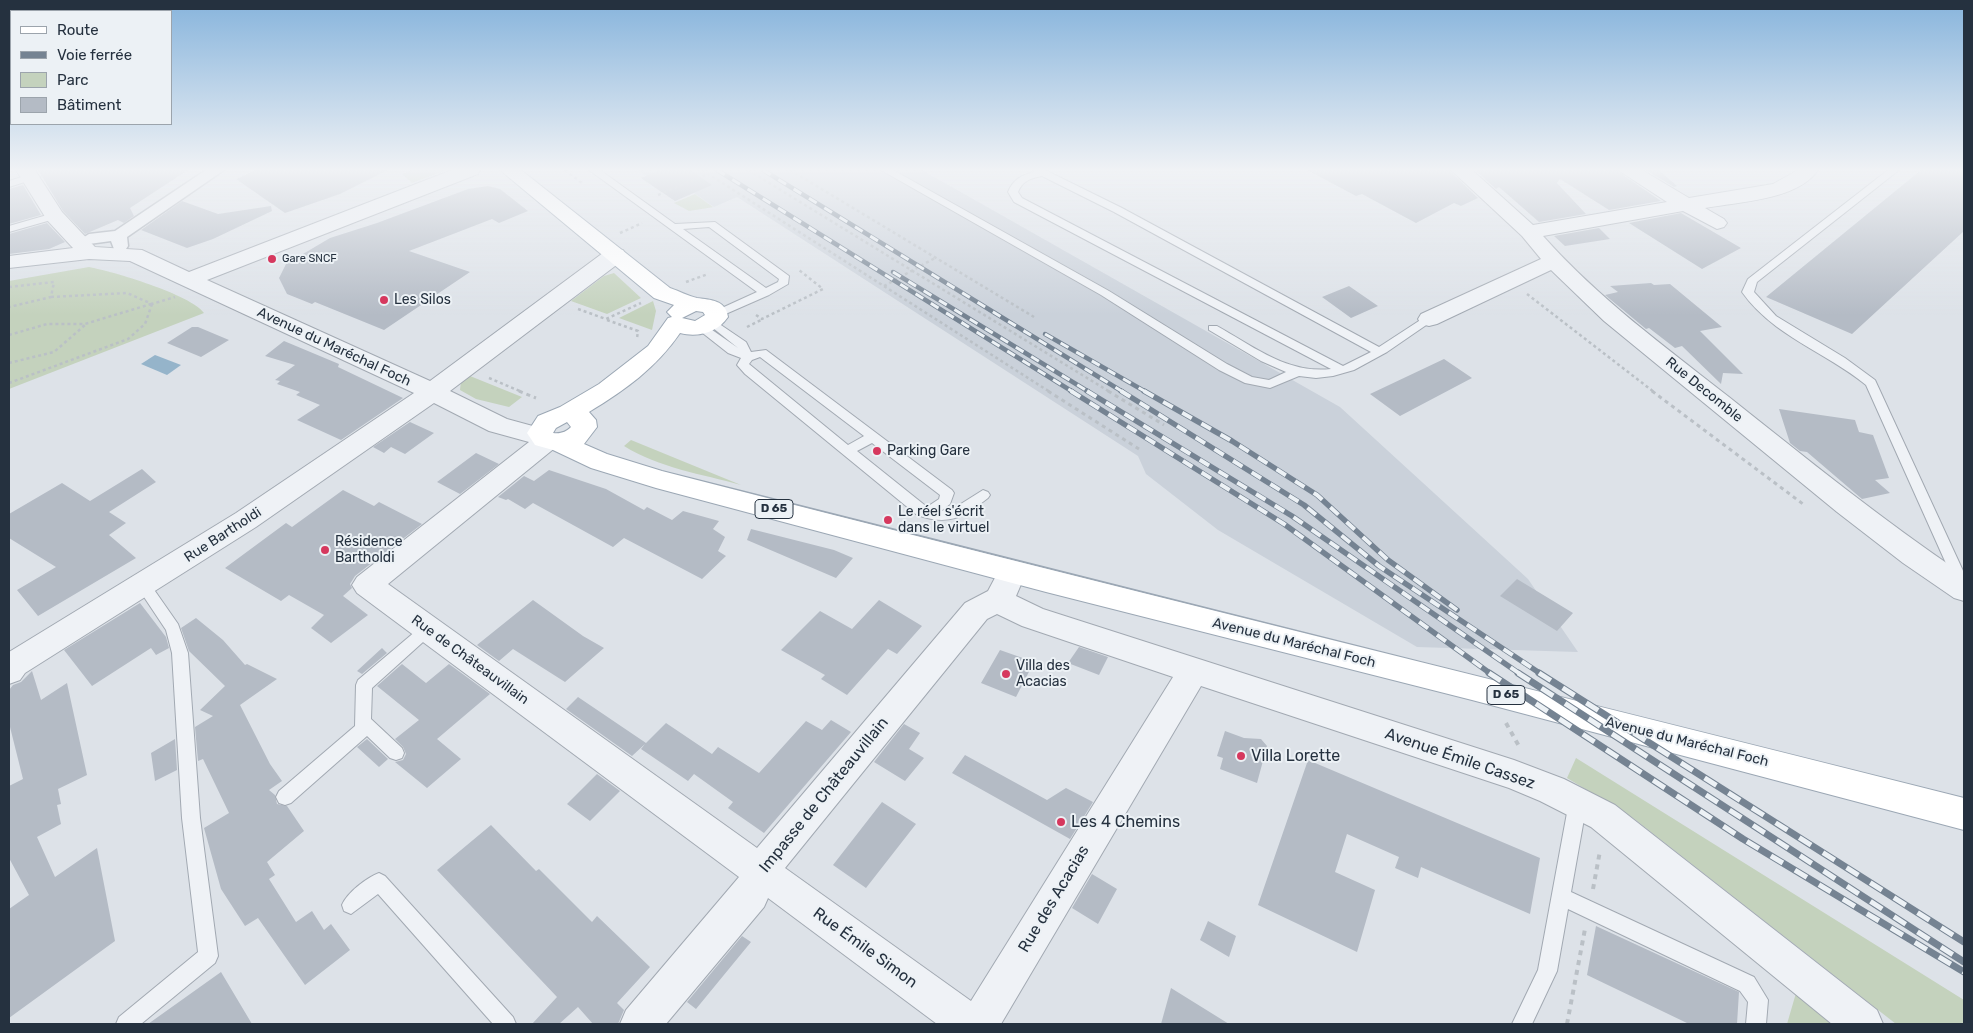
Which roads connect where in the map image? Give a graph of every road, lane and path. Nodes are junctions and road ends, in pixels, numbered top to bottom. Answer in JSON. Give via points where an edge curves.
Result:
{"nodes":[{"id":1,"x":46,"y":218,"type":"edge"},
{"id":2,"x":57,"y":218,"type":"edge"},
{"id":3,"x":151,"y":218,"type":"edge"},
{"id":4,"x":347,"y":218,"type":"edge"},
{"id":5,"x":572,"y":218,"type":"edge"},
{"id":6,"x":660,"y":218,"type":"edge"},
{"id":7,"x":777,"y":218,"type":"edge"},
{"id":8,"x":827,"y":218,"type":"edge"},
{"id":9,"x":870,"y":218,"type":"edge"},
{"id":10,"x":971,"y":218,"type":"edge"},
{"id":11,"x":1052,"y":218,"type":"edge"},
{"id":12,"x":1133,"y":218,"type":"edge"},
{"id":13,"x":1514,"y":218,"type":"edge"},
{"id":14,"x":1609,"y":218,"type":"edge"},
{"id":15,"x":1709,"y":218,"type":"edge"},
{"id":16,"x":1833,"y":218,"type":"edge"},
{"id":17,"x":1717,"y":223,"type":"dead end"},
{"id":18,"x":672,"y":227,"type":"junction"},
{"id":19,"x":9,"y":229,"type":"edge"},
{"id":20,"x":1529,"y":232,"type":"junction"},
{"id":21,"x":89,"y":246,"type":"junction"},
{"id":22,"x":615,"y":255,"type":"junction"},
{"id":23,"x":936,"y":258,"type":"junction"},
{"id":24,"x":1554,"y":261,"type":"junction"},
{"id":25,"x":9,"y":262,"type":"edge"},
{"id":26,"x":912,"y":270,"type":"junction"},
{"id":27,"x":9,"y":275,"type":"edge"},
{"id":28,"x":188,"y":280,"type":"junction"},
{"id":29,"x":1509,"y":280,"type":"junction"},
{"id":30,"x":884,"y":286,"type":"junction"},
{"id":31,"x":9,"y":287,"type":"edge"},
{"id":32,"x":210,"y":290,"type":"junction"},
{"id":33,"x":765,"y":293,"type":"junction"},
{"id":34,"x":51,"y":297,"type":"junction"},
{"id":35,"x":152,"y":304,"type":"junction"},
{"id":36,"x":9,"y":307,"type":"edge"},
{"id":37,"x":1034,"y":316,"type":"dead end"},
{"id":38,"x":606,"y":319,"type":"dead end"},
{"id":39,"x":696,"y":319,"type":"junction"},
{"id":40,"x":762,"y":319,"type":"dead end"},
{"id":41,"x":1429,"y":319,"type":"joint"},
{"id":42,"x":85,"y":324,"type":"junction"},
{"id":43,"x":744,"y":328,"type":"dead end"},
{"id":44,"x":1213,"y":328,"type":"dead end"},
{"id":45,"x":9,"y":335,"type":"edge"},
{"id":46,"x":636,"y":343,"type":"dead end"},
{"id":47,"x":1378,"y":352,"type":"junction"},
{"id":48,"x":748,"y":357,"type":"junction"},
{"id":49,"x":9,"y":363,"type":"edge"},
{"id":50,"x":1340,"y":370,"type":"junction"},
{"id":51,"x":1298,"y":372,"type":"junction"},
{"id":52,"x":485,"y":376,"type":"dead end"},
{"id":53,"x":9,"y":383,"type":"edge"},
{"id":54,"x":808,"y":388,"type":"junction"},
{"id":55,"x":433,"y":392,"type":"junction"},
{"id":56,"x":536,"y":398,"type":"dead end"},
{"id":57,"x":785,"y":401,"type":"junction"},
{"id":58,"x":1164,"y":425,"type":"dead end"},
{"id":59,"x":562,"y":428,"type":"junction"},
{"id":60,"x":872,"y":437,"type":"junction"},
{"id":61,"x":1139,"y":449,"type":"dead end"},
{"id":62,"x":848,"y":451,"type":"junction"},
{"id":63,"x":983,"y":495,"type":"dead end"},
{"id":64,"x":1809,"y":508,"type":"dead end"},
{"id":65,"x":929,"y":513,"type":"junction"},
{"id":66,"x":142,"y":585,"type":"junction"},
{"id":67,"x":1006,"y":585,"type":"junction"},
{"id":68,"x":1964,"y":589,"type":"edge"},
{"id":69,"x":428,"y":629,"type":"junction"},
{"id":70,"x":9,"y":671,"type":"edge"},
{"id":71,"x":1193,"y":672,"type":"junction"},
{"id":72,"x":1472,"y":687,"type":"junction"},
{"id":73,"x":364,"y":722,"type":"junction"},
{"id":74,"x":396,"y":752,"type":"dead end"},
{"id":75,"x":1514,"y":775,"type":"junction"},
{"id":76,"x":286,"y":797,"type":"dead end"},
{"id":77,"x":1578,"y":802,"type":"junction"},
{"id":78,"x":1964,"y":814,"type":"edge"},
{"id":79,"x":1601,"y":848,"type":"dead end"},
{"id":80,"x":760,"y":871,"type":"junction"},
{"id":81,"x":1560,"y":896,"type":"junction"},
{"id":82,"x":351,"y":905,"type":"dead end"},
{"id":83,"x":1589,"y":910,"type":"junction"},
{"id":84,"x":126,"y":1024,"type":"edge"},
{"id":85,"x":506,"y":1024,"type":"edge"},
{"id":86,"x":640,"y":1024,"type":"edge"},
{"id":87,"x":970,"y":1024,"type":"edge"},
{"id":88,"x":979,"y":1024,"type":"edge"},
{"id":89,"x":1522,"y":1024,"type":"edge"},
{"id":90,"x":1566,"y":1024,"type":"edge"},
{"id":91,"x":1756,"y":1024,"type":"edge"},
{"id":92,"x":1863,"y":1024,"type":"edge"}],
"edges":[{"from":1,"to":19,"type":"lane"},
{"from":2,"to":21,"type":"street"},
{"from":3,"to":21,"type":"street","via":[[120,241]]},
{"from":4,"to":28,"type":"street"},
{"from":5,"to":22,"type":"main road"},
{"from":6,"to":18,"type":"lane"},
{"from":7,"to":30,"type":"path"},
{"from":8,"to":26,"type":"path"},
{"from":9,"to":23,"type":"path"},
{"from":10,"to":51,"type":"lane","via":[[1105,293],[1249,380],[1270,384]]},
{"from":11,"to":50,"type":"lane"},
{"from":12,"to":47,"type":"lane"},
{"from":13,"to":20,"type":"street","name":"Rue Decomble"},
{"from":14,"to":20,"type":"street"},
{"from":15,"to":17,"type":"street"},
{"from":16,"to":68,"type":"lane","via":[[1752,281],[1748,292],[1779,323],[1835,355],[1871,383]]},
{"from":18,"to":33,"type":"lane"},
{"from":18,"to":33,"type":"lane","via":[[711,224],[785,278],[783,284]]},
{"from":20,"to":24,"type":"street","name":"Rue Decomble"},
{"from":21,"to":25,"type":"street"},
{"from":21,"to":27,"type":"street","via":[[40,270]]},
{"from":21,"to":28,"type":"street","name":"Avenue du Maréchal Foch","via":[[134,255]]},
{"from":22,"to":39,"type":"main road"},
{"from":22,"to":55,"type":"street","name":"Rue Bartholdi"},
{"from":23,"to":26,"type":"path"},
{"from":23,"to":37,"type":"path"},
{"from":24,"to":29,"type":"street"},
{"from":24,"to":68,"type":"street","name":"Rue Decomble","via":[[1612,316],[1832,493],[1912,555]]},
{"from":26,"to":30,"type":"path"},
{"from":26,"to":58,"type":"path"},
{"from":28,"to":32,"type":"street","name":"Avenue du Maréchal Foch"},
{"from":29,"to":41,"type":"street"},
{"from":29,"to":64,"type":"path"},
{"from":30,"to":61,"type":"path"},
{"from":31,"to":34,"type":"path","via":[[54,282]]},
{"from":32,"to":35,"type":"path","via":[[199,295],[188,291]]},
{"from":32,"to":55,"type":"street","name":"Avenue du Maréchal Foch"},
{"from":33,"to":39,"type":"lane"},
{"from":34,"to":35,"type":"path","via":[[127,293]]},
{"from":34,"to":36,"type":"path"},
{"from":35,"to":42,"type":"path"},
{"from":35,"to":53,"type":"path","via":[[145,324],[128,339]]},
{"from":38,"to":46,"type":"path","via":[[638,330]]},
{"from":39,"to":48,"type":"lane","via":[[732,350]]},
{"from":39,"to":59,"type":"main road"},
{"from":40,"to":43,"type":"path"},
{"from":41,"to":47,"type":"lane"},
{"from":42,"to":45,"type":"path","via":[[47,324]]},
{"from":42,"to":49,"type":"path","via":[[54,352]]},
{"from":44,"to":51,"type":"lane"},
{"from":47,"to":50,"type":"lane"},
{"from":48,"to":54,"type":"lane","via":[[762,353]]},
{"from":48,"to":57,"type":"lane","via":[[743,364]]},
{"from":50,"to":51,"type":"lane","via":[[1323,375]]},
{"from":52,"to":56,"type":"path"},
{"from":54,"to":57,"type":"lane"},
{"from":54,"to":60,"type":"lane"},
{"from":55,"to":59,"type":"street","name":"Avenue du Maréchal Foch","via":[[498,425]]},
{"from":55,"to":66,"type":"street","name":"Rue Bartholdi","via":[[322,470]]},
{"from":57,"to":62,"type":"lane"},
{"from":59,"to":67,"type":"main road","name":"Avenue du Maréchal Foch","number":"D 65","via":[[600,462]]},
{"from":59,"to":69,"type":"street","name":"Rue de Châteauvillain","via":[[367,585]]},
{"from":60,"to":62,"type":"lane"},
{"from":60,"to":65,"type":"lane","via":[[947,493],[945,501]]},
{"from":62,"to":65,"type":"lane"},
{"from":63,"to":65,"type":"lane","via":[[947,518]]},
{"from":66,"to":70,"type":"street","name":"Rue Bartholdi","via":[[14,664]]},
{"from":66,"to":84,"type":"lane","via":[[173,628],[180,652],[191,818],[208,956]]},
{"from":67,"to":71,"type":"street","name":"Avenue Émile Cassez","via":[[1008,607]]},
{"from":67,"to":72,"type":"main road","name":"Avenue du Maréchal Foch","number":"D 65"},
{"from":67,"to":80,"type":"street","name":"Impasse de Châteauvillain","via":[[976,612]]},
{"from":69,"to":73,"type":"lane","via":[[364,685]]},
{"from":69,"to":80,"type":"street","name":"Rue de Châteauvillain"},
{"from":71,"to":75,"type":"street","name":"Avenue Émile Cassez"},
{"from":71,"to":88,"type":"street","name":"Rue des Acacias"},
{"from":72,"to":75,"type":"path","via":[[1502,715],[1524,756]]},
{"from":72,"to":78,"type":"main road","name":"Avenue du Maréchal Foch","number":"D 65"},
{"from":73,"to":74,"type":"lane"},
{"from":73,"to":76,"type":"lane","via":[[363,729]]},
{"from":75,"to":77,"type":"street","name":"Avenue Émile Cassez"},
{"from":77,"to":81,"type":"lane"},
{"from":77,"to":92,"type":"street","name":"Avenue Émile Cassez","via":[[1603,816]]},
{"from":79,"to":83,"type":"path"},
{"from":80,"to":86,"type":"street","name":"Impasse de Châteauvillain","via":[[751,894]]},
{"from":80,"to":87,"type":"street","name":"Rue Émile Simon"},
{"from":81,"to":83,"type":"lane"},
{"from":81,"to":89,"type":"lane","via":[[1547,971]]},
{"from":82,"to":85,"type":"lane","via":[[379,882]]},
{"from":83,"to":90,"type":"path"},
{"from":83,"to":91,"type":"lane","via":[[1747,984],[1758,1000]]}]}
